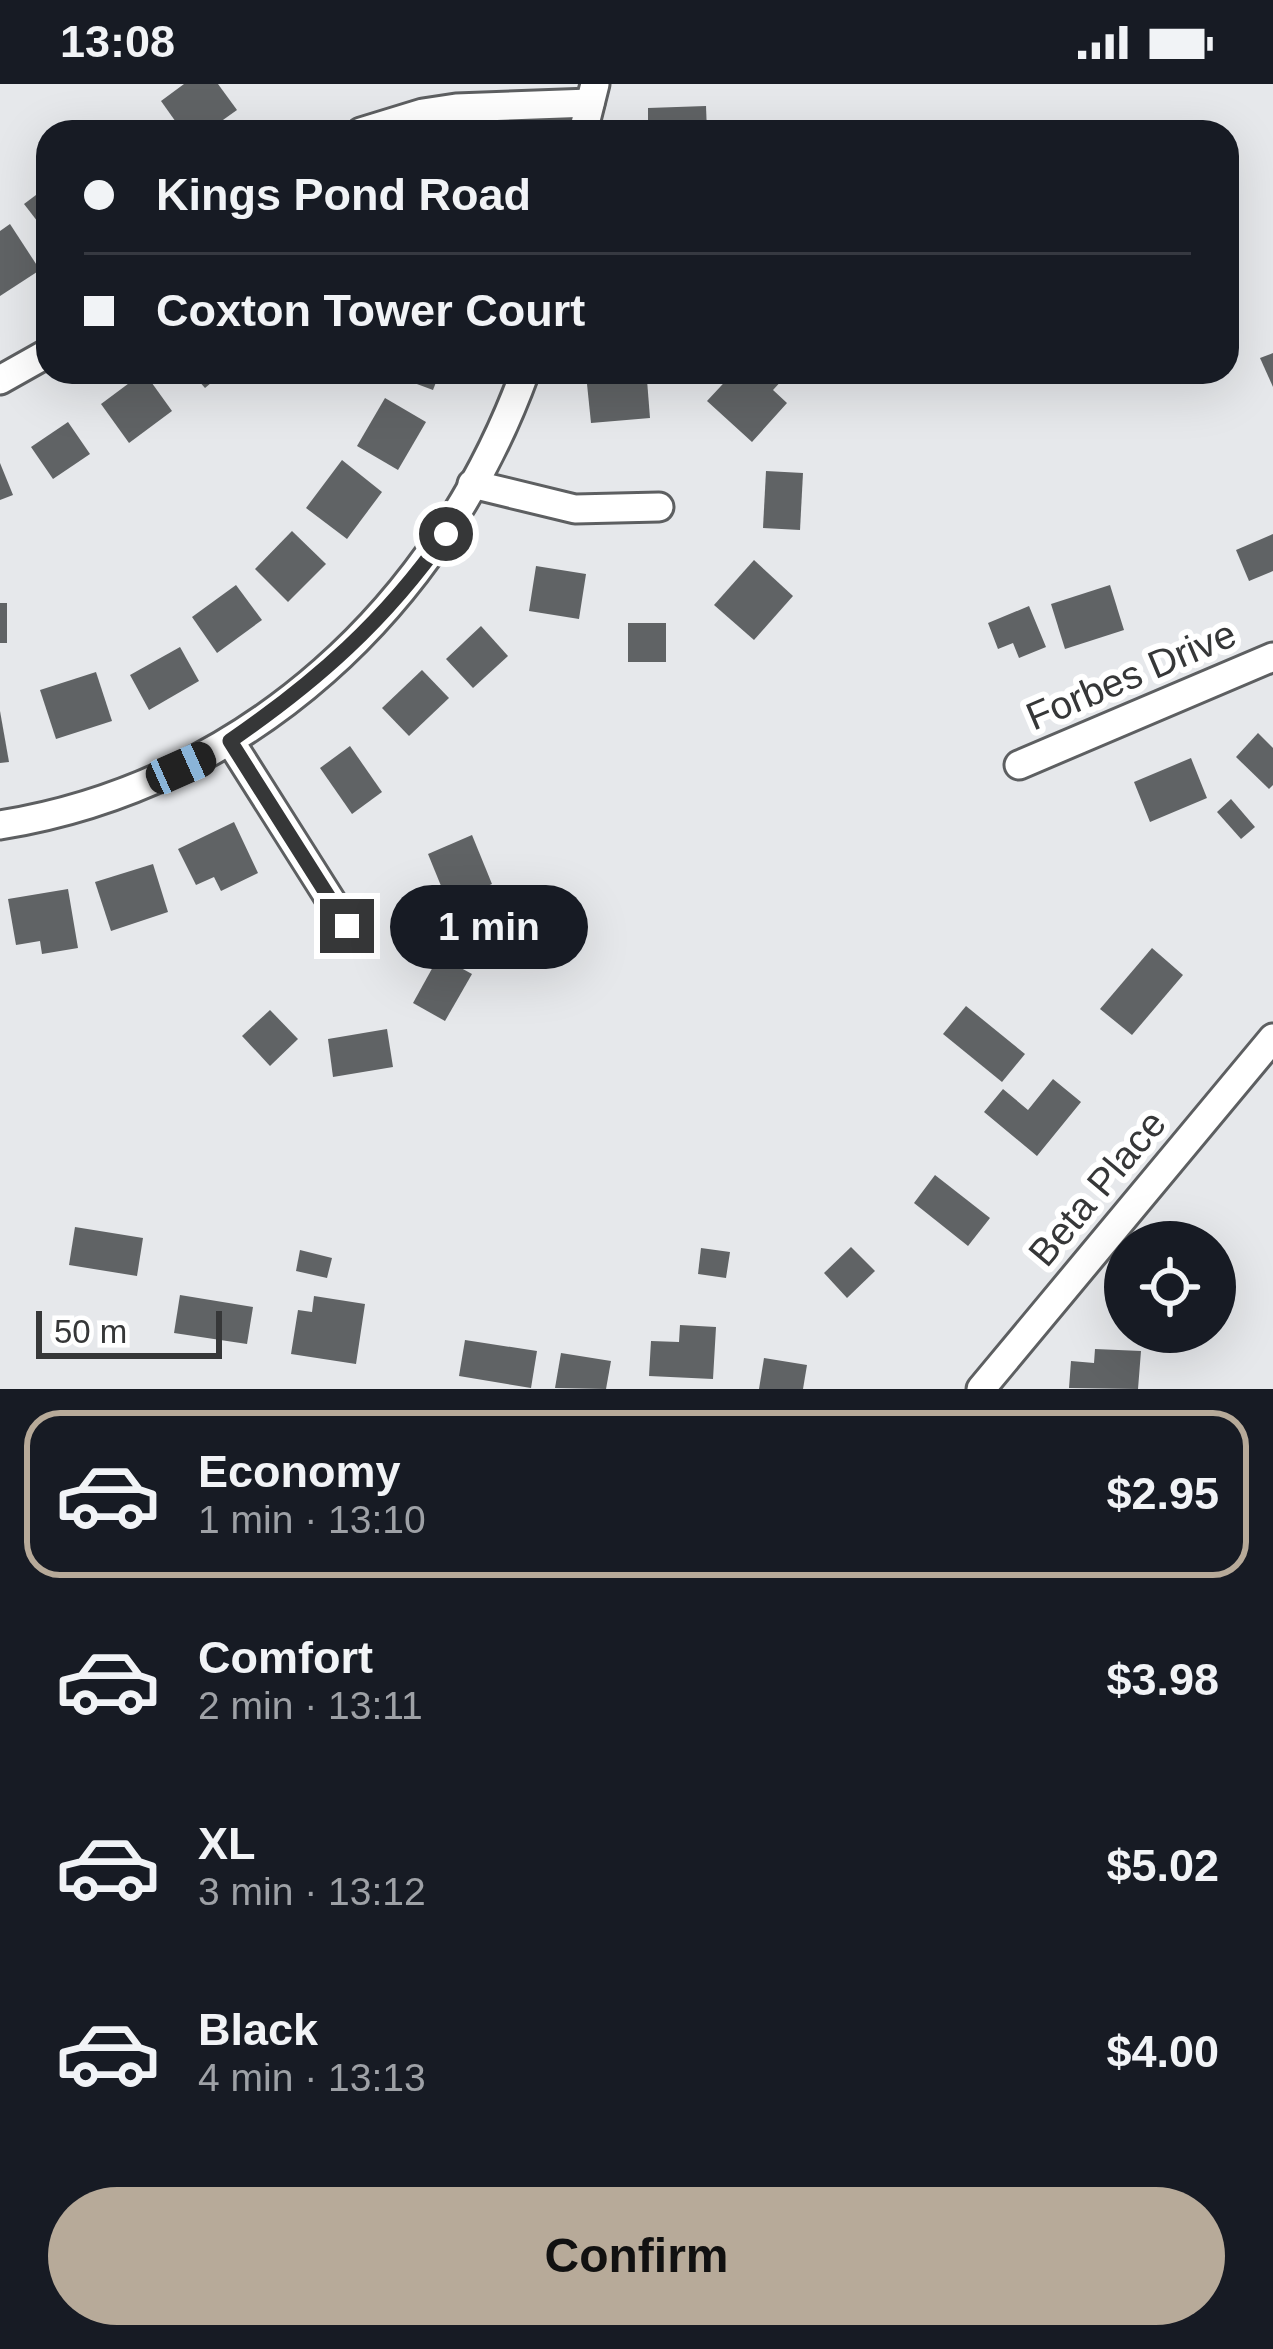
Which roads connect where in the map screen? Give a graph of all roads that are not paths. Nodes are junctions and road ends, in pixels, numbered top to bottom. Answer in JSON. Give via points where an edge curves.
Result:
{"nodes":[{"id":1,"x":592,"y":94,"type":"edge"},
{"id":2,"x":400,"y":120,"type":"edge"},
{"id":3,"x":36,"y":360,"type":"edge"},
{"id":4,"x":0,"y":380,"type":"edge"},
{"id":5,"x":520,"y":384,"type":"edge"},
{"id":6,"x":472,"y":484,"type":"junction"},
{"id":7,"x":659,"y":507,"type":"dead end"},
{"id":8,"x":1273,"y":657,"type":"edge"},
{"id":9,"x":230,"y":741,"type":"junction"},
{"id":10,"x":1019,"y":765,"type":"dead end"},
{"id":11,"x":0,"y":825,"type":"edge"},
{"id":12,"x":347,"y":926,"type":"dead end"},
{"id":13,"x":1273,"y":1037,"type":"edge"},
{"id":14,"x":981,"y":1389,"type":"edge"}],
"edges":[{"from":1,"to":2,"type":"street"},
{"from":3,"to":4,"type":"street"},
{"from":5,"to":6,"type":"street"},
{"from":6,"to":7,"type":"street","via":[[575,509]]},
{"from":6,"to":9,"type":"street","via":[[422,568],[369,630]]},
{"from":8,"to":10,"type":"street","name":"Forbes Drive"},
{"from":9,"to":11,"type":"street","via":[[97,801]]},
{"from":9,"to":12,"type":"street"},
{"from":13,"to":14,"type":"street","name":"Beta Place"}]}
